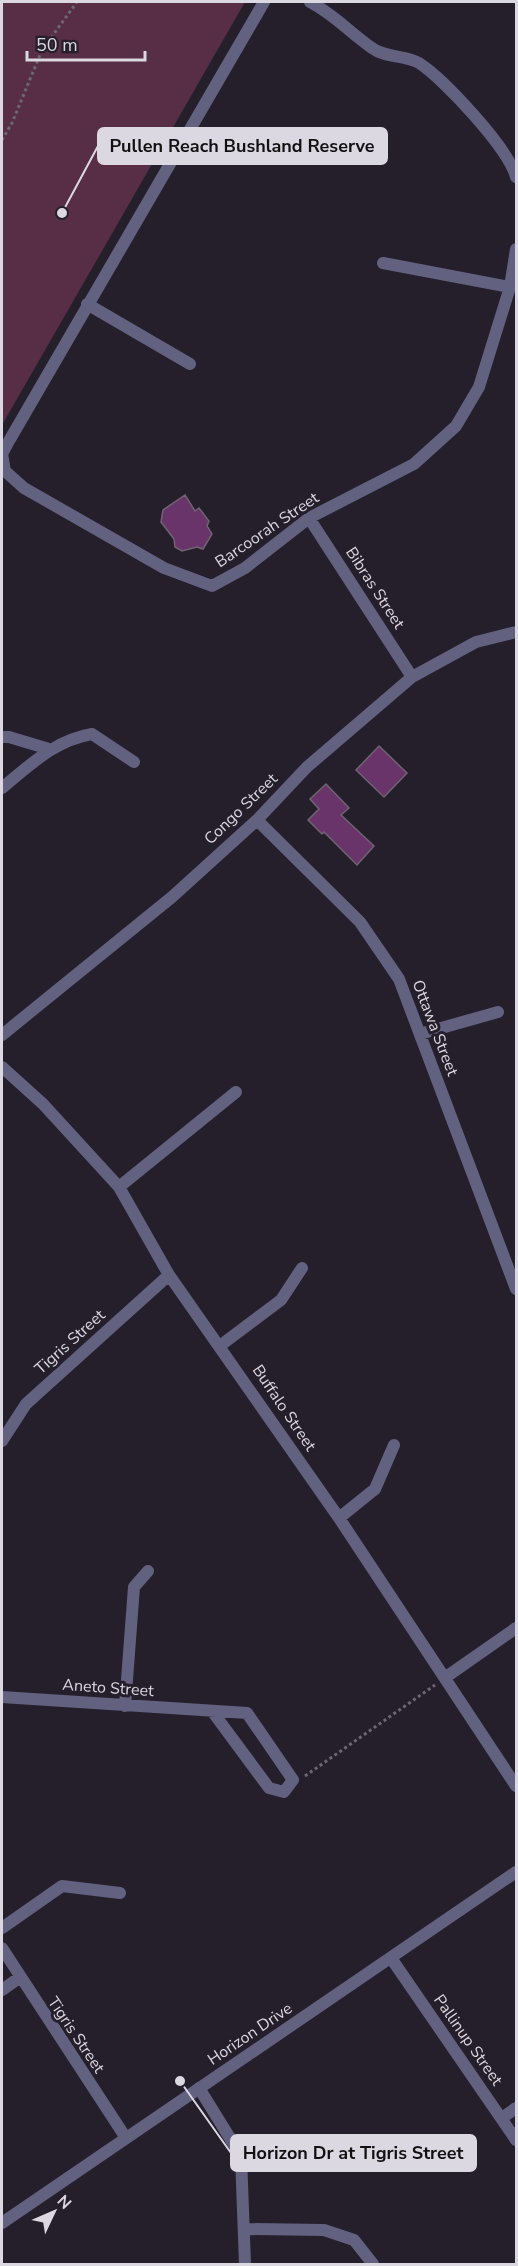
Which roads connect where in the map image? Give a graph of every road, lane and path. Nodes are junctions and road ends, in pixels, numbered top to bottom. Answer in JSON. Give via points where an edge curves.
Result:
{"nodes":[{"id":1,"x":77,"y":2,"type":"edge"},
{"id":2,"x":264,"y":2,"type":"edge"},
{"id":3,"x":310,"y":2,"type":"edge"},
{"id":4,"x":2,"y":140,"type":"edge"},
{"id":5,"x":516,"y":177,"type":"edge"},
{"id":6,"x":516,"y":249,"type":"edge"},
{"id":7,"x":383,"y":262,"type":"dead end"},
{"id":8,"x":510,"y":287,"type":"junction"},
{"id":9,"x":87,"y":304,"type":"junction"},
{"id":10,"x":190,"y":363,"type":"dead end"},
{"id":11,"x":309,"y":518,"type":"junction"},
{"id":12,"x":516,"y":632,"type":"edge"},
{"id":13,"x":412,"y":677,"type":"junction"},
{"id":14,"x":2,"y":737,"type":"edge"},
{"id":15,"x":50,"y":749,"type":"junction"},
{"id":16,"x":134,"y":762,"type":"dead end"},
{"id":17,"x":2,"y":788,"type":"edge"},
{"id":18,"x":257,"y":820,"type":"junction"},
{"id":19,"x":498,"y":1012,"type":"dead end"},
{"id":20,"x":420,"y":1034,"type":"junction"},
{"id":21,"x":2,"y":1035,"type":"edge"},
{"id":22,"x":2,"y":1067,"type":"edge"},
{"id":23,"x":236,"y":1092,"type":"dead end"},
{"id":24,"x":118,"y":1187,"type":"junction"},
{"id":25,"x":302,"y":1268,"type":"dead end"},
{"id":26,"x":169,"y":1275,"type":"junction"},
{"id":27,"x":516,"y":1289,"type":"edge"},
{"id":28,"x":221,"y":1345,"type":"junction"},
{"id":29,"x":2,"y":1441,"type":"edge"},
{"id":30,"x":394,"y":1445,"type":"dead end"},
{"id":31,"x":339,"y":1518,"type":"junction"},
{"id":32,"x":148,"y":1571,"type":"dead end"},
{"id":33,"x":516,"y":1628,"type":"edge"},
{"id":34,"x":446,"y":1677,"type":"junction"},
{"id":35,"x":2,"y":1697,"type":"edge"},
{"id":36,"x":125,"y":1706,"type":"junction"},
{"id":37,"x":212,"y":1711,"type":"junction"},
{"id":38,"x":292,"y":1780,"type":"junction"},
{"id":39,"x":516,"y":1786,"type":"edge"},
{"id":40,"x":516,"y":1872,"type":"edge"},
{"id":41,"x":120,"y":1893,"type":"dead end"},
{"id":42,"x":2,"y":1928,"type":"edge"},
{"id":43,"x":2,"y":1948,"type":"edge"},
{"id":44,"x":392,"y":1958,"type":"junction"},
{"id":45,"x":19,"y":1978,"type":"junction"},
{"id":46,"x":2,"y":1990,"type":"edge"},
{"id":47,"x":199,"y":2088,"type":"junction"},
{"id":48,"x":516,"y":2108,"type":"edge"},
{"id":49,"x":502,"y":2118,"type":"junction"},
{"id":50,"x":126,"y":2138,"type":"junction"},
{"id":51,"x":516,"y":2140,"type":"edge"},
{"id":52,"x":2,"y":2223,"type":"edge"},
{"id":53,"x":246,"y":2229,"type":"junction"},
{"id":54,"x":245,"y":2265,"type":"edge"},
{"id":55,"x":373,"y":2265,"type":"edge"}],
"edges":[{"from":1,"to":4,"type":"path","via":[[42,50]]},
{"from":2,"to":9,"type":"street","name":"Barcoorah Street"},
{"from":3,"to":5,"type":"street","via":[[333,14],[373,50],[419,62],[477,117],[514,166]]},
{"from":6,"to":8,"type":"street","name":"Barcoorah Street"},
{"from":7,"to":8,"type":"street"},
{"from":8,"to":11,"type":"street","name":"Barcoorah Street","via":[[479,387],[456,426],[414,464]]},
{"from":9,"to":10,"type":"street"},
{"from":9,"to":11,"type":"street","name":"Barcoorah Street","via":[[2,454],[5,471],[24,488],[164,568],[212,586],[245,568]]},
{"from":11,"to":13,"type":"street","name":"Bibras Street"},
{"from":12,"to":13,"type":"street","name":"Congo Street","via":[[476,642]]},
{"from":13,"to":18,"type":"street","name":"Congo Street","via":[[307,767]]},
{"from":14,"to":15,"type":"street"},
{"from":15,"to":16,"type":"street","via":[[74,736],[92,734]]},
{"from":15,"to":17,"type":"street"},
{"from":18,"to":20,"type":"street","name":"Ottawa Street","via":[[360,922],[399,979]]},
{"from":18,"to":21,"type":"street","name":"Congo Street","via":[[172,897]]},
{"from":19,"to":20,"type":"street"},
{"from":20,"to":27,"type":"street","name":"Ottawa Street"},
{"from":22,"to":24,"type":"street","name":"Buffalo Street","via":[[43,1104]]},
{"from":23,"to":24,"type":"street"},
{"from":24,"to":26,"type":"street","name":"Buffalo Street"},
{"from":25,"to":28,"type":"street","via":[[281,1300]]},
{"from":26,"to":28,"type":"street","name":"Buffalo Street"},
{"from":26,"to":29,"type":"street","name":"Tigris Street","via":[[26,1404]]},
{"from":28,"to":31,"type":"street","name":"Buffalo Street"},
{"from":30,"to":31,"type":"street","via":[[375,1489]]},
{"from":31,"to":34,"type":"street","name":"Buffalo Street"},
{"from":32,"to":36,"type":"street","via":[[134,1587]]},
{"from":33,"to":34,"type":"street"},
{"from":34,"to":38,"type":"path","via":[[302,1778]]},
{"from":34,"to":39,"type":"street","name":"Buffalo Street"},
{"from":35,"to":36,"type":"street","name":"Aneto Street"},
{"from":36,"to":37,"type":"street","name":"Aneto Street"},
{"from":37,"to":38,"type":"street","name":"Aneto Street","via":[[247,1713]]},
{"from":37,"to":38,"type":"street","via":[[269,1788],[284,1792]]},
{"from":40,"to":44,"type":"street","name":"Horizon Drive"},
{"from":41,"to":42,"type":"street","via":[[62,1886]]},
{"from":43,"to":45,"type":"street","name":"Tigris Street"},
{"from":44,"to":47,"type":"street","name":"Horizon Drive"},
{"from":44,"to":49,"type":"street","name":"Pallinup Street"},
{"from":45,"to":46,"type":"street"},
{"from":45,"to":50,"type":"street","name":"Tigris Street"},
{"from":47,"to":50,"type":"street","name":"Horizon Drive"},
{"from":47,"to":53,"type":"street","via":[[240,2156]]},
{"from":48,"to":49,"type":"street"},
{"from":49,"to":51,"type":"street","name":"Pallinup Street"},
{"from":50,"to":52,"type":"street","name":"Horizon Drive"},
{"from":53,"to":54,"type":"street"},
{"from":53,"to":55,"type":"street","via":[[324,2230],[354,2240]]}]}
